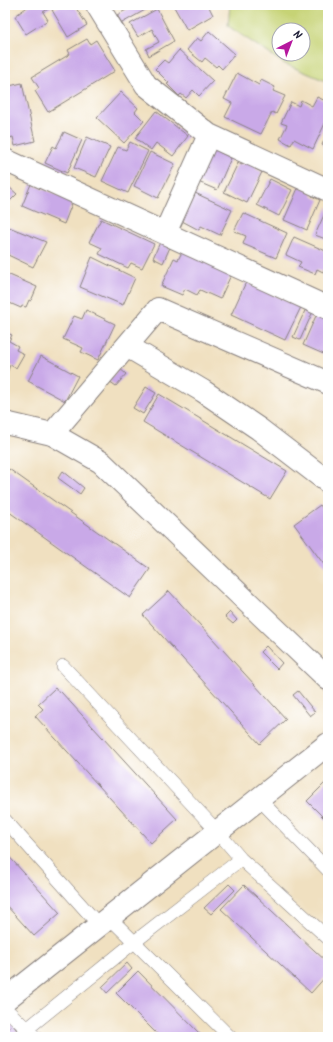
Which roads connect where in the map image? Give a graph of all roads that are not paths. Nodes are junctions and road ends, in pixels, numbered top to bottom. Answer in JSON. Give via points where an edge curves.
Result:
{"nodes":[{"id":1,"x":97,"y":5,"type":"edge"},
{"id":2,"x":209,"y":134,"type":"junction"},
{"id":3,"x":5,"y":160,"type":"edge"},
{"id":4,"x":328,"y":190,"type":"edge"},
{"id":5,"x":165,"y":233,"type":"junction"},
{"id":6,"x":328,"y":308,"type":"edge"},
{"id":7,"x":127,"y":346,"type":"junction"},
{"id":8,"x":328,"y":383,"type":"edge"},
{"id":9,"x":5,"y":423,"type":"edge"},
{"id":10,"x":52,"y":434,"type":"junction"},
{"id":11,"x":328,"y":482,"type":"edge"},
{"id":12,"x":63,"y":666,"type":"dead end"},
{"id":13,"x":328,"y":679,"type":"edge"},
{"id":14,"x":327,"y":746,"type":"edge"},
{"id":15,"x":259,"y":799,"type":"junction"},
{"id":16,"x":5,"y":820,"type":"edge"},
{"id":17,"x":217,"y":831,"type":"junction"},
{"id":18,"x":241,"y":859,"type":"junction"},
{"id":19,"x":328,"y":870,"type":"edge"},
{"id":20,"x":104,"y":921,"type":"junction"},
{"id":21,"x":328,"y":938,"type":"edge"},
{"id":22,"x":133,"y":943,"type":"junction"},
{"id":23,"x":5,"y":1000,"type":"edge"},
{"id":24,"x":5,"y":1008,"type":"edge"},
{"id":25,"x":30,"y":1033,"type":"edge"},
{"id":26,"x":230,"y":1037,"type":"edge"}],
"edges":[{"from":1,"to":2,"type":"street","via":[[146,85]]},
{"from":2,"to":4,"type":"street"},
{"from":2,"to":5,"type":"street"},
{"from":3,"to":5,"type":"street"},
{"from":5,"to":6,"type":"street"},
{"from":7,"to":8,"type":"street","via":[[158,310]]},
{"from":7,"to":10,"type":"street"},
{"from":7,"to":11,"type":"street","via":[[203,391],[259,429]]},
{"from":9,"to":10,"type":"street"},
{"from":10,"to":13,"type":"street","via":[[101,462]]},
{"from":12,"to":17,"type":"lane"},
{"from":14,"to":15,"type":"street"},
{"from":15,"to":17,"type":"street"},
{"from":15,"to":19,"type":"lane"},
{"from":16,"to":20,"type":"lane"},
{"from":17,"to":18,"type":"lane"},
{"from":17,"to":20,"type":"street"},
{"from":18,"to":21,"type":"lane"},
{"from":18,"to":22,"type":"lane"},
{"from":20,"to":22,"type":"lane"},
{"from":20,"to":23,"type":"street"},
{"from":22,"to":25,"type":"lane"},
{"from":22,"to":26,"type":"lane"},
{"from":24,"to":25,"type":"lane"}]}
